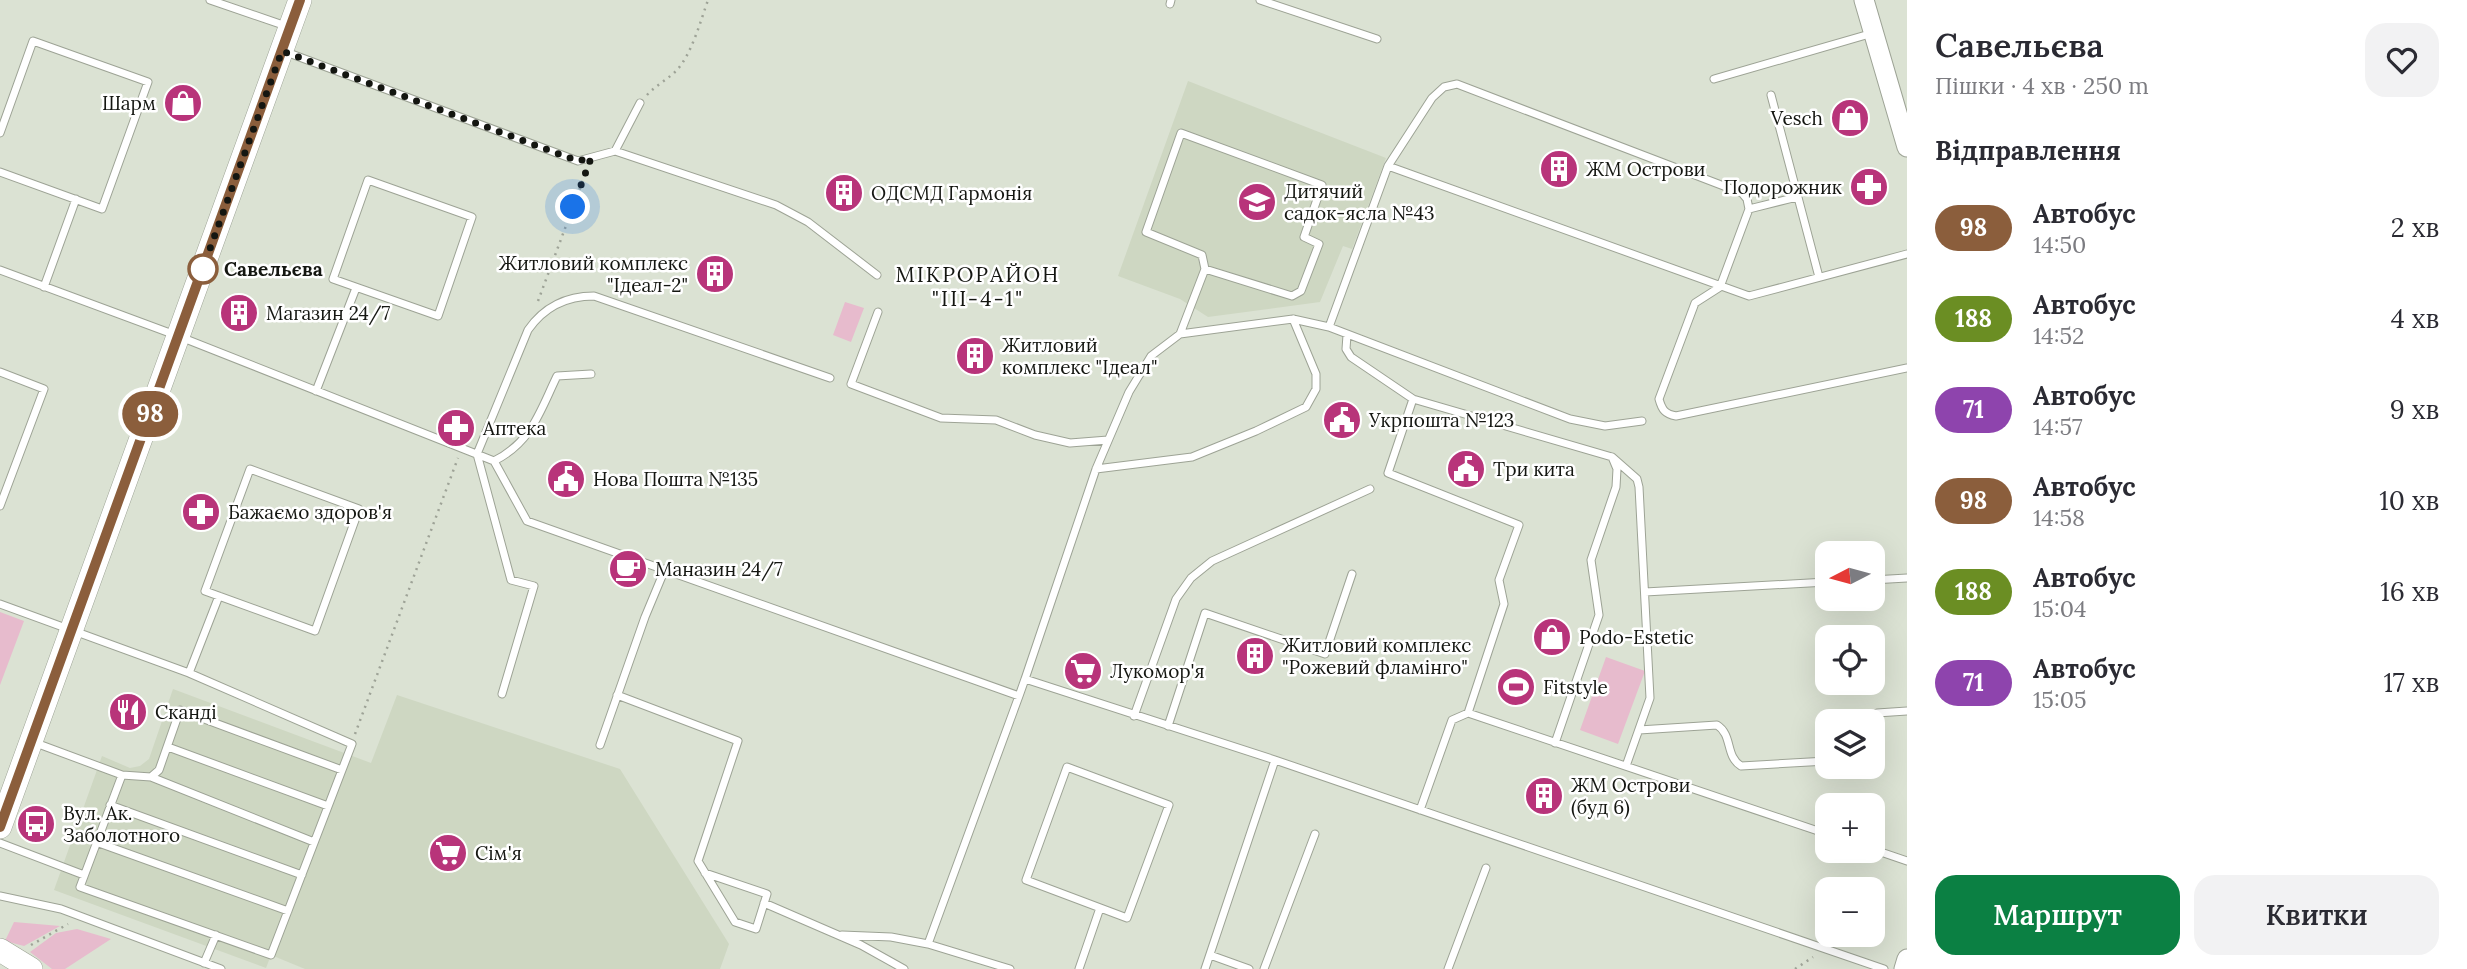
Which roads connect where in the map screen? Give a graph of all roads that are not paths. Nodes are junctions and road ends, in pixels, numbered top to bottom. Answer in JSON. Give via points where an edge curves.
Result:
{"nodes":[{"id":1,"x":210,"y":0,"type":"edge"},
{"id":2,"x":300,"y":0,"type":"edge"},
{"id":3,"x":1260,"y":0,"type":"edge"},
{"id":4,"x":1864,"y":0,"type":"edge"},
{"id":5,"x":290,"y":27,"type":"junction"},
{"id":6,"x":1874,"y":33,"type":"junction"},
{"id":7,"x":1377,"y":39,"type":"dead end"},
{"id":8,"x":282,"y":51,"type":"junction"},
{"id":9,"x":1714,"y":79,"type":"dead end"},
{"id":10,"x":1771,"y":95,"type":"dead end"},
{"id":11,"x":640,"y":103,"type":"road end"},
{"id":12,"x":0,"y":134,"type":"edge"},
{"id":13,"x":1907,"y":147,"type":"edge"},
{"id":14,"x":615,"y":151,"type":"junction"},
{"id":15,"x":1388,"y":166,"type":"junction"},
{"id":16,"x":0,"y":172,"type":"edge"},
{"id":17,"x":1797,"y":197,"type":"junction"},
{"id":18,"x":76,"y":199,"type":"junction"},
{"id":19,"x":1749,"y":209,"type":"junction"},
{"id":20,"x":1907,"y":254,"type":"edge"},
{"id":21,"x":1205,"y":269,"type":"junction"},
{"id":22,"x":0,"y":270,"type":"edge"},
{"id":23,"x":877,"y":275,"type":"dead end"},
{"id":24,"x":1819,"y":277,"type":"junction"},
{"id":25,"x":44,"y":286,"type":"junction"},
{"id":26,"x":1720,"y":287,"type":"junction"},
{"id":27,"x":356,"y":288,"type":"junction"},
{"id":28,"x":878,"y":312,"type":"dead end"},
{"id":29,"x":1293,"y":320,"type":"junction"},
{"id":30,"x":1329,"y":327,"type":"junction"},
{"id":31,"x":1180,"y":334,"type":"junction"},
{"id":32,"x":1347,"y":335,"type":"junction"},
{"id":33,"x":178,"y":337,"type":"junction"},
{"id":34,"x":1907,"y":368,"type":"edge"},
{"id":35,"x":0,"y":372,"type":"edge"},
{"id":36,"x":591,"y":374,"type":"dead end"},
{"id":37,"x":830,"y":378,"type":"dead end"},
{"id":38,"x":316,"y":391,"type":"junction"},
{"id":39,"x":1413,"y":399,"type":"junction"},
{"id":40,"x":1642,"y":421,"type":"dead end"},
{"id":41,"x":1108,"y":440,"type":"junction"},
{"id":42,"x":477,"y":454,"type":"junction"},
{"id":43,"x":1612,"y":457,"type":"junction"},
{"id":44,"x":494,"y":461,"type":"junction"},
{"id":45,"x":1096,"y":469,"type":"junction"},
{"id":46,"x":1370,"y":489,"type":"dead end"},
{"id":47,"x":0,"y":506,"type":"edge"},
{"id":48,"x":665,"y":569,"type":"junction"},
{"id":49,"x":1352,"y":575,"type":"dead end"},
{"id":50,"x":1907,"y":578,"type":"edge"},
{"id":51,"x":1885,"y":579,"type":"edge"},
{"id":52,"x":1815,"y":583,"type":"edge"},
{"id":53,"x":1644,"y":592,"type":"junction"},
{"id":54,"x":219,"y":596,"type":"junction"},
{"id":55,"x":0,"y":604,"type":"edge"},
{"id":56,"x":72,"y":629,"type":"junction"},
{"id":57,"x":189,"y":673,"type":"junction"},
{"id":58,"x":1025,"y":679,"type":"junction"},
{"id":59,"x":502,"y":694,"type":"dead end"},
{"id":60,"x":618,"y":695,"type":"junction"},
{"id":61,"x":1018,"y":696,"type":"junction"},
{"id":62,"x":1907,"y":711,"type":"edge"},
{"id":63,"x":1885,"y":712,"type":"edge"},
{"id":64,"x":1468,"y":713,"type":"junction"},
{"id":65,"x":1134,"y":716,"type":"junction"},
{"id":66,"x":1168,"y":726,"type":"junction"},
{"id":67,"x":1639,"y":730,"type":"junction"},
{"id":68,"x":31,"y":741,"type":"junction"},
{"id":69,"x":1555,"y":743,"type":"junction"},
{"id":70,"x":600,"y":745,"type":"dead end"},
{"id":71,"x":168,"y":747,"type":"junction"},
{"id":72,"x":1275,"y":760,"type":"junction"},
{"id":73,"x":1815,"y":762,"type":"edge"},
{"id":74,"x":1626,"y":766,"type":"junction"},
{"id":75,"x":342,"y":770,"type":"junction"},
{"id":76,"x":122,"y":775,"type":"junction"},
{"id":77,"x":151,"y":777,"type":"junction"},
{"id":78,"x":110,"y":805,"type":"junction"},
{"id":79,"x":328,"y":806,"type":"junction"},
{"id":80,"x":1420,"y":810,"type":"junction"},
{"id":81,"x":0,"y":827,"type":"edge"},
{"id":82,"x":1815,"y":830,"type":"edge"},
{"id":83,"x":1315,"y":834,"type":"dead end"},
{"id":84,"x":96,"y":842,"type":"junction"},
{"id":85,"x":314,"y":842,"type":"junction"},
{"id":86,"x":0,"y":843,"type":"edge"},
{"id":87,"x":1885,"y":853,"type":"edge"},
{"id":88,"x":1907,"y":861,"type":"edge"},
{"id":89,"x":1486,"y":868,"type":"dead end"},
{"id":90,"x":705,"y":873,"type":"junction"},
{"id":91,"x":84,"y":875,"type":"junction"},
{"id":92,"x":302,"y":875,"type":"junction"},
{"id":93,"x":0,"y":896,"type":"edge"},
{"id":94,"x":764,"y":903,"type":"junction"},
{"id":95,"x":1101,"y":908,"type":"junction"},
{"id":96,"x":288,"y":911,"type":"junction"},
{"id":97,"x":216,"y":935,"type":"junction"},
{"id":98,"x":837,"y":935,"type":"junction"},
{"id":99,"x":928,"y":944,"type":"junction"},
{"id":100,"x":5,"y":953,"type":"edge"},
{"id":101,"x":1210,"y":955,"type":"junction"},
{"id":102,"x":1907,"y":959,"type":"edge"},
{"id":103,"x":204,"y":963,"type":"junction"},
{"id":104,"x":31,"y":969,"type":"edge"},
{"id":105,"x":221,"y":969,"type":"edge"},
{"id":106,"x":904,"y":969,"type":"edge"},
{"id":107,"x":1010,"y":969,"type":"edge"},
{"id":108,"x":1079,"y":969,"type":"edge"},
{"id":109,"x":1205,"y":969,"type":"edge"},
{"id":110,"x":1249,"y":969,"type":"edge"},
{"id":111,"x":1265,"y":969,"type":"edge"},
{"id":112,"x":1448,"y":969,"type":"edge"},
{"id":113,"x":1884,"y":969,"type":"edge"},
{"id":114,"x":1904,"y":969,"type":"edge"}],
"edges":[{"from":1,"to":5,"type":"lane"},
{"from":2,"to":5,"type":"main road"},
{"from":3,"to":7,"type":"lane"},
{"from":4,"to":6,"type":"street"},
{"from":5,"to":8,"type":"main road"},
{"from":6,"to":9,"type":"lane"},
{"from":6,"to":13,"type":"street"},
{"from":8,"to":14,"type":"lane","via":[[578,161]]},
{"from":8,"to":33,"type":"main road"},
{"from":10,"to":17,"type":"lane"},
{"from":11,"to":14,"type":"lane"},
{"from":12,"to":18,"type":"lane","via":[[33,41],[148,82],[102,209]]},
{"from":14,"to":23,"type":"lane","via":[[776,205],[808,222]]},
{"from":15,"to":19,"type":"lane","via":[[1432,98],[1444,87],[1457,84],[1742,192]]},
{"from":15,"to":26,"type":"lane"},
{"from":15,"to":30,"type":"lane"},
{"from":16,"to":18,"type":"lane"},
{"from":17,"to":19,"type":"lane"},
{"from":17,"to":24,"type":"lane"},
{"from":18,"to":25,"type":"lane"},
{"from":19,"to":26,"type":"lane"},
{"from":20,"to":24,"type":"lane"},
{"from":21,"to":21,"type":"lane","via":[[1292,296],[1301,291],[1319,243],[1304,237],[1322,185],[1181,133],[1146,232],[1202,255]]},
{"from":21,"to":31,"type":"lane"},
{"from":22,"to":25,"type":"lane"},
{"from":24,"to":26,"type":"lane","via":[[1749,296]]},
{"from":25,"to":33,"type":"lane"},
{"from":26,"to":34,"type":"lane","via":[[1695,303],[1659,400],[1668,415]]},
{"from":27,"to":27,"type":"lane","via":[[438,316],[472,217],[368,180],[333,279]]},
{"from":27,"to":38,"type":"lane"},
{"from":28,"to":41,"type":"lane","via":[[851,384],[941,418],[996,420],[1070,443]]},
{"from":29,"to":30,"type":"lane"},
{"from":29,"to":31,"type":"lane"},
{"from":29,"to":45,"type":"lane","via":[[1316,374],[1316,389],[1306,407],[1192,457]]},
{"from":30,"to":32,"type":"lane"},
{"from":31,"to":41,"type":"lane","via":[[1141,369]]},
{"from":32,"to":39,"type":"lane","via":[[1351,357]]},
{"from":32,"to":40,"type":"lane","via":[[1570,419],[1605,426]]},
{"from":33,"to":38,"type":"lane"},
{"from":33,"to":56,"type":"main road"},
{"from":35,"to":47,"type":"lane","via":[[44,389]]},
{"from":36,"to":44,"type":"lane","via":[[557,376],[523,442]]},
{"from":37,"to":42,"type":"lane","via":[[594,296],[579,296],[565,300],[528,330]]},
{"from":38,"to":42,"type":"lane"},
{"from":39,"to":43,"type":"lane"},
{"from":39,"to":64,"type":"lane","via":[[1388,473],[1519,525],[1499,580],[1504,604]]},
{"from":41,"to":45,"type":"lane"},
{"from":42,"to":44,"type":"lane"},
{"from":42,"to":59,"type":"lane","via":[[511,580],[534,586]]},
{"from":43,"to":53,"type":"lane","via":[[1637,478]]},
{"from":43,"to":69,"type":"lane","via":[[1616,487],[1591,560],[1599,615]]},
{"from":44,"to":48,"type":"lane","via":[[527,521]]},
{"from":45,"to":58,"type":"lane"},
{"from":46,"to":65,"type":"lane","via":[[1212,561],[1191,578],[1177,599]]},
{"from":48,"to":60,"type":"lane"},
{"from":48,"to":61,"type":"lane"},
{"from":49,"to":66,"type":"lane","via":[[1325,654],[1205,613]]},
{"from":50,"to":51,"type":"lane"},
{"from":52,"to":53,"type":"lane"},
{"from":53,"to":67,"type":"lane","via":[[1650,698]]},
{"from":54,"to":54,"type":"lane","via":[[315,631],[359,509],[250,468],[205,591]]},
{"from":54,"to":57,"type":"lane"},
{"from":55,"to":56,"type":"lane"},
{"from":56,"to":57,"type":"lane"},
{"from":56,"to":68,"type":"main road"},
{"from":57,"to":75,"type":"lane","via":[[352,744]]},
{"from":58,"to":61,"type":"lane"},
{"from":58,"to":65,"type":"lane"},
{"from":60,"to":70,"type":"lane"},
{"from":60,"to":90,"type":"lane","via":[[738,741],[698,861]]},
{"from":61,"to":99,"type":"lane"},
{"from":62,"to":63,"type":"lane"},
{"from":64,"to":69,"type":"lane"},
{"from":64,"to":80,"type":"lane","via":[[1452,720]]},
{"from":65,"to":66,"type":"lane"},
{"from":66,"to":72,"type":"lane"},
{"from":67,"to":73,"type":"lane","via":[[1717,725],[1727,736],[1733,760],[1741,766]]},
{"from":67,"to":74,"type":"lane"},
{"from":68,"to":76,"type":"lane"},
{"from":68,"to":81,"type":"main road"},
{"from":69,"to":74,"type":"lane"},
{"from":71,"to":75,"type":"lane","via":[[180,710]]},
{"from":71,"to":77,"type":"lane","via":[[159,770]]},
{"from":71,"to":79,"type":"lane"},
{"from":72,"to":80,"type":"lane"},
{"from":72,"to":101,"type":"lane"},
{"from":74,"to":82,"type":"lane"},
{"from":75,"to":79,"type":"lane"},
{"from":76,"to":77,"type":"lane"},
{"from":76,"to":78,"type":"lane"},
{"from":77,"to":85,"type":"lane"},
{"from":78,"to":84,"type":"lane"},
{"from":78,"to":92,"type":"lane"},
{"from":79,"to":85,"type":"lane"},
{"from":80,"to":113,"type":"lane"},
{"from":83,"to":111,"type":"lane"},
{"from":84,"to":91,"type":"lane"},
{"from":84,"to":96,"type":"lane"},
{"from":85,"to":92,"type":"lane"},
{"from":86,"to":91,"type":"lane"},
{"from":87,"to":88,"type":"lane"},
{"from":89,"to":112,"type":"lane"},
{"from":90,"to":94,"type":"lane","via":[[767,894]]},
{"from":90,"to":94,"type":"lane","via":[[735,922],[756,929]]},
{"from":91,"to":97,"type":"lane","via":[[80,887]]},
{"from":92,"to":96,"type":"lane"},
{"from":93,"to":103,"type":"lane","via":[[61,909]]},
{"from":94,"to":98,"type":"lane"},
{"from":95,"to":95,"type":"lane","via":[[1026,880],[1067,767],[1169,805],[1128,918]]},
{"from":95,"to":108,"type":"lane"},
{"from":96,"to":97,"type":"lane","via":[[271,955]]},
{"from":97,"to":103,"type":"lane"},
{"from":98,"to":99,"type":"lane"},
{"from":98,"to":106,"type":"lane"},
{"from":99,"to":107,"type":"lane"},
{"from":100,"to":104,"type":"main road"},
{"from":101,"to":109,"type":"lane"},
{"from":101,"to":110,"type":"lane"},
{"from":102,"to":114,"type":"street"},
{"from":103,"to":105,"type":"lane"}]}
